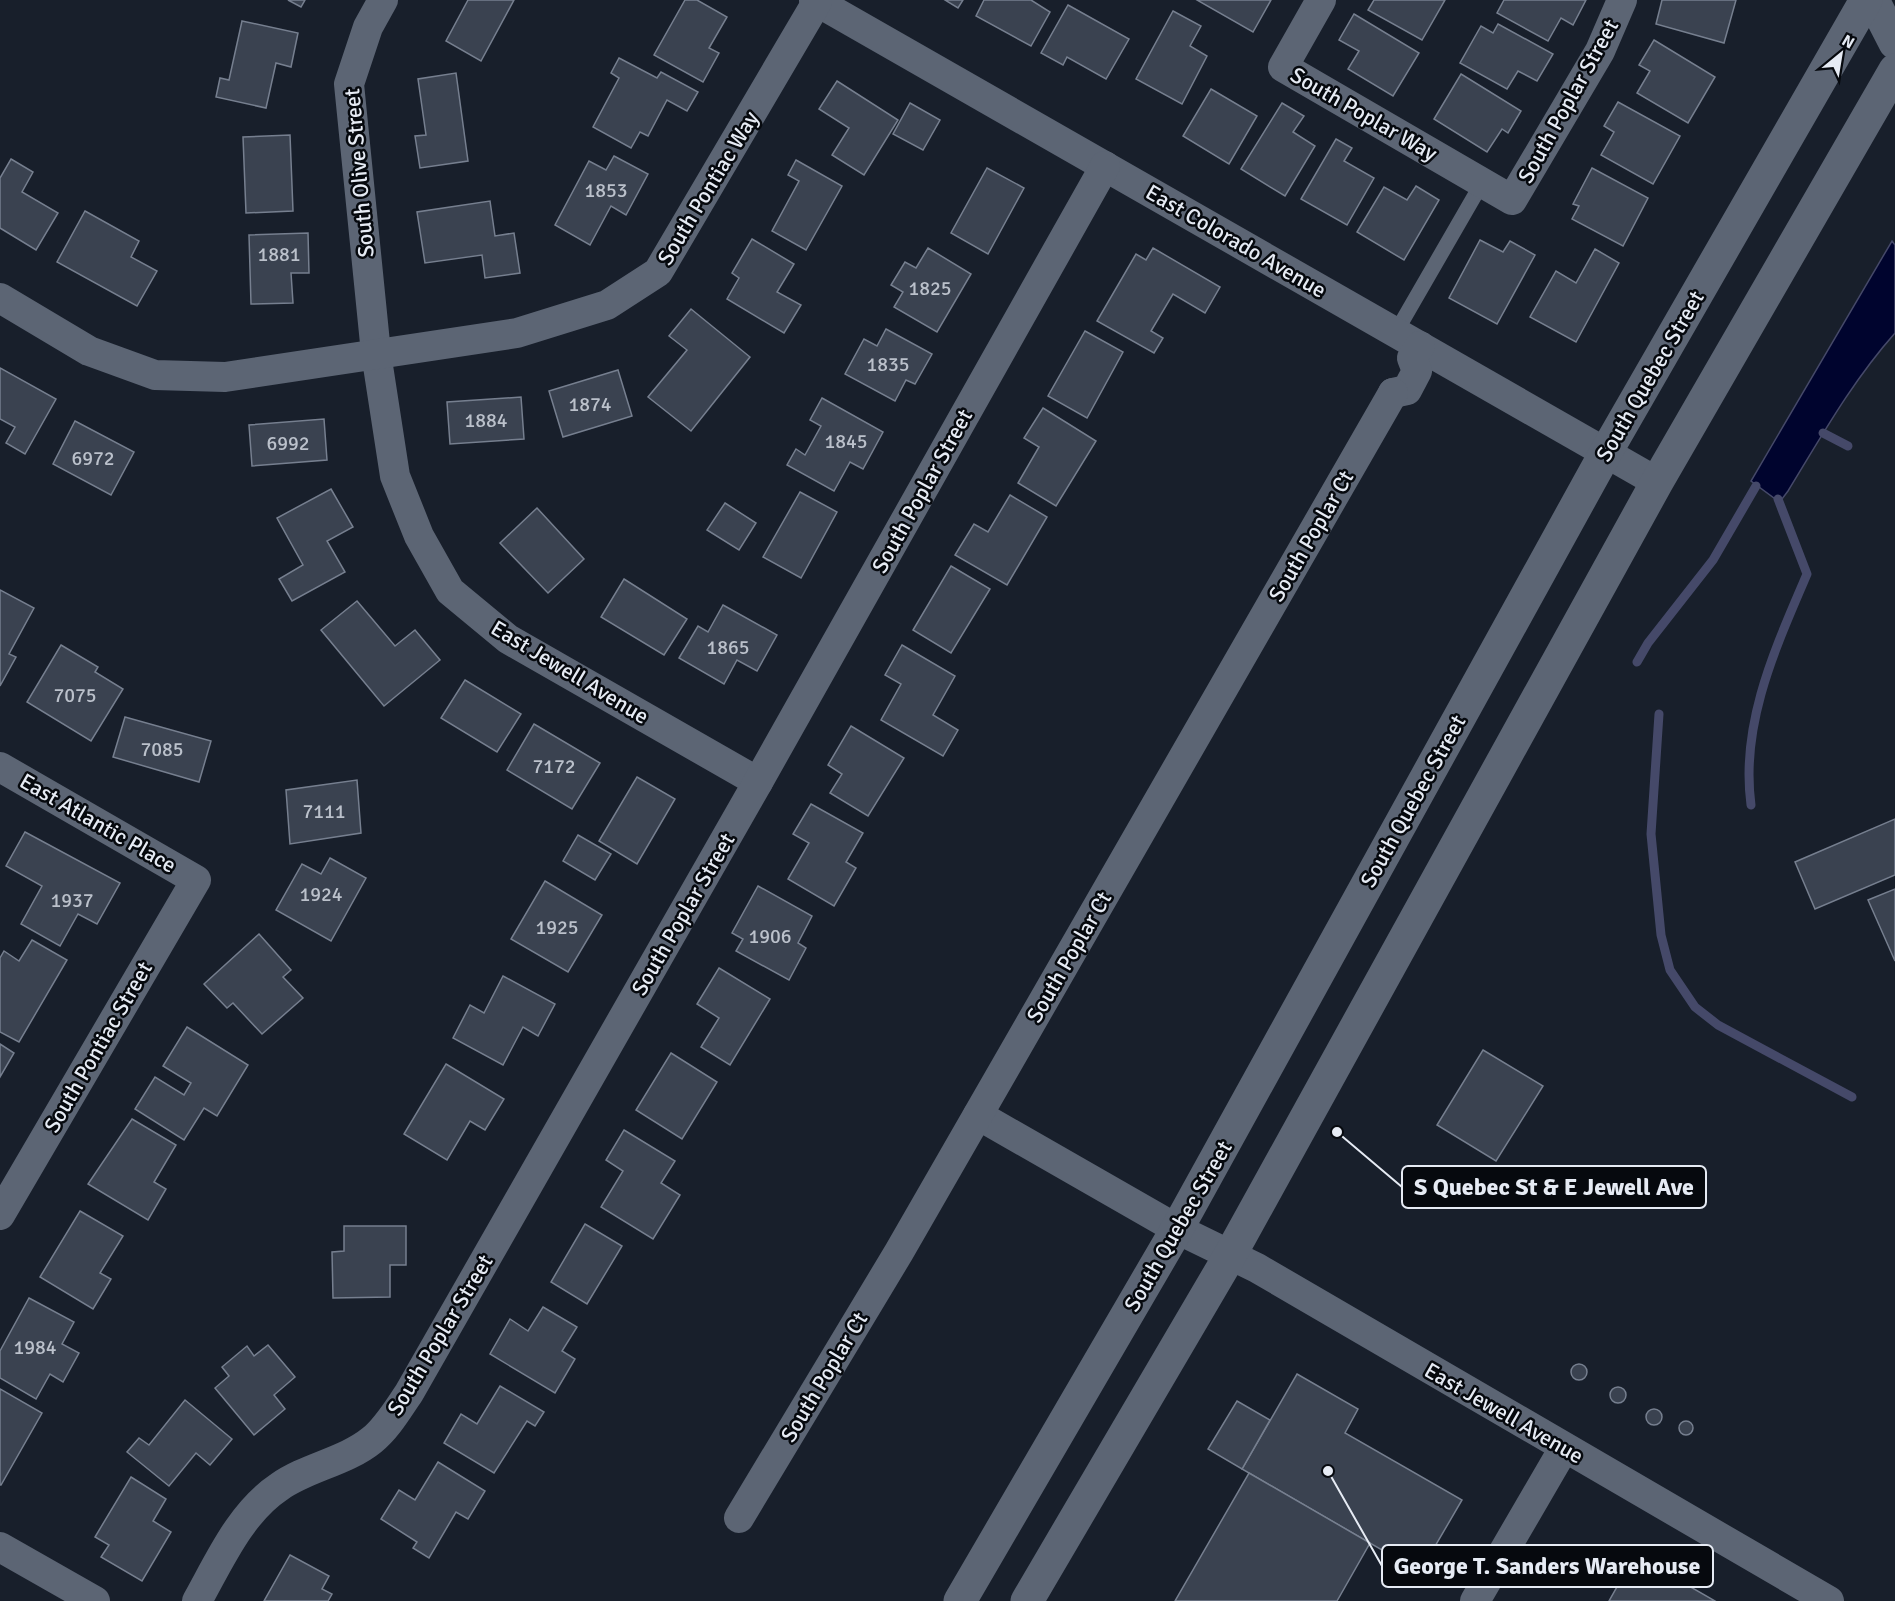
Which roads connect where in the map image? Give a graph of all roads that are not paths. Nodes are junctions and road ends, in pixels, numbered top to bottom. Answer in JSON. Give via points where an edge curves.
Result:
{"nodes":[{"id":1,"x":383,"y":0,"type":"edge"},
{"id":2,"x":1321,"y":0,"type":"edge"},
{"id":3,"x":1622,"y":0,"type":"edge"},
{"id":4,"x":1866,"y":0,"type":"edge"},
{"id":5,"x":1873,"y":0,"type":"edge"},
{"id":6,"x":815,"y":1,"type":"edge"},
{"id":7,"x":1895,"y":43,"type":"edge"},
{"id":8,"x":1895,"y":70,"type":"edge"},
{"id":9,"x":1105,"y":166,"type":"junction"},
{"id":10,"x":1482,"y":183,"type":"junction"},
{"id":11,"x":1512,"y":200,"type":"joint"},
{"id":12,"x":0,"y":298,"type":"edge"},
{"id":13,"x":1409,"y":345,"type":"junction"},
{"id":14,"x":376,"y":353,"type":"junction"},
{"id":15,"x":1606,"y":452,"type":"junction"},
{"id":16,"x":1657,"y":482,"type":"junction"},
{"id":17,"x":0,"y":767,"type":"edge"},
{"id":18,"x":758,"y":782,"type":"junction"},
{"id":19,"x":196,"y":880,"type":"joint"},
{"id":20,"x":978,"y":1115,"type":"junction"},
{"id":21,"x":0,"y":1215,"type":"edge"},
{"id":22,"x":1177,"y":1229,"type":"junction"},
{"id":23,"x":1229,"y":1257,"type":"junction"},
{"id":24,"x":1564,"y":1448,"type":"junction"},
{"id":25,"x":739,"y":1518,"type":"dead end"},
{"id":26,"x":0,"y":1547,"type":"edge"},
{"id":27,"x":95,"y":1601,"type":"edge"},
{"id":28,"x":196,"y":1601,"type":"edge"},
{"id":29,"x":960,"y":1601,"type":"edge"},
{"id":30,"x":1028,"y":1601,"type":"edge"},
{"id":31,"x":1475,"y":1601,"type":"edge"},
{"id":32,"x":1829,"y":1601,"type":"edge"}],
"edges":[{"from":1,"to":14,"type":"street","name":"South Olive Street","via":[[368,27],[349,84]]},
{"from":2,"to":10,"type":"street","name":"South Poplar Way","via":[[1283,67]]},
{"from":3,"to":11,"type":"street","name":"South Poplar Street","via":[[1600,51]]},
{"from":4,"to":15,"type":"main road","name":"South Quebec Street"},
{"from":5,"to":7,"type":"main road"},
{"from":6,"to":9,"type":"street","name":"East Colorado Avenue"},
{"from":6,"to":14,"type":"street","name":"South Pontiac Way","via":[[658,272],[607,305],[517,333]]},
{"from":8,"to":16,"type":"main road"},
{"from":9,"to":13,"type":"street","name":"East Colorado Avenue"},
{"from":9,"to":18,"type":"street","name":"South Poplar Street"},
{"from":10,"to":11,"type":"street","name":"South Poplar Way"},
{"from":10,"to":13,"type":"lane"},
{"from":12,"to":14,"type":"street","via":[[89,351],[155,375],[225,377]]},
{"from":13,"to":15,"type":"street","name":"East Colorado Avenue"},
{"from":13,"to":20,"type":"street","name":"South Poplar Ct","via":[[1417,371],[1407,390],[1393,393]]},
{"from":14,"to":18,"type":"street","name":"East Jewell Avenue","via":[[394,476],[419,536],[450,591],[508,639]]},
{"from":15,"to":16,"type":"street","name":"East Colorado Avenue"},
{"from":15,"to":22,"type":"main road","name":"South Quebec Street"},
{"from":16,"to":23,"type":"main road"},
{"from":17,"to":19,"type":"street","name":"East Atlantic Place"},
{"from":18,"to":28,"type":"street","name":"South Poplar Street","via":[[391,1420],[359,1449],[279,1486],[262,1500]]},
{"from":19,"to":21,"type":"street","name":"South Pontiac Street"},
{"from":20,"to":22,"type":"street","name":"East Jewell Avenue"},
{"from":20,"to":25,"type":"street","name":"South Poplar Ct"},
{"from":22,"to":23,"type":"street","name":"East Jewell Avenue"},
{"from":22,"to":29,"type":"main road","name":"South Quebec Street"},
{"from":23,"to":24,"type":"street","name":"East Jewell Avenue","via":[[1257,1268]]},
{"from":23,"to":30,"type":"main road"},
{"from":24,"to":31,"type":"street"},
{"from":24,"to":32,"type":"street","name":"East Jewell Avenue"},
{"from":26,"to":27,"type":"street"}]}
